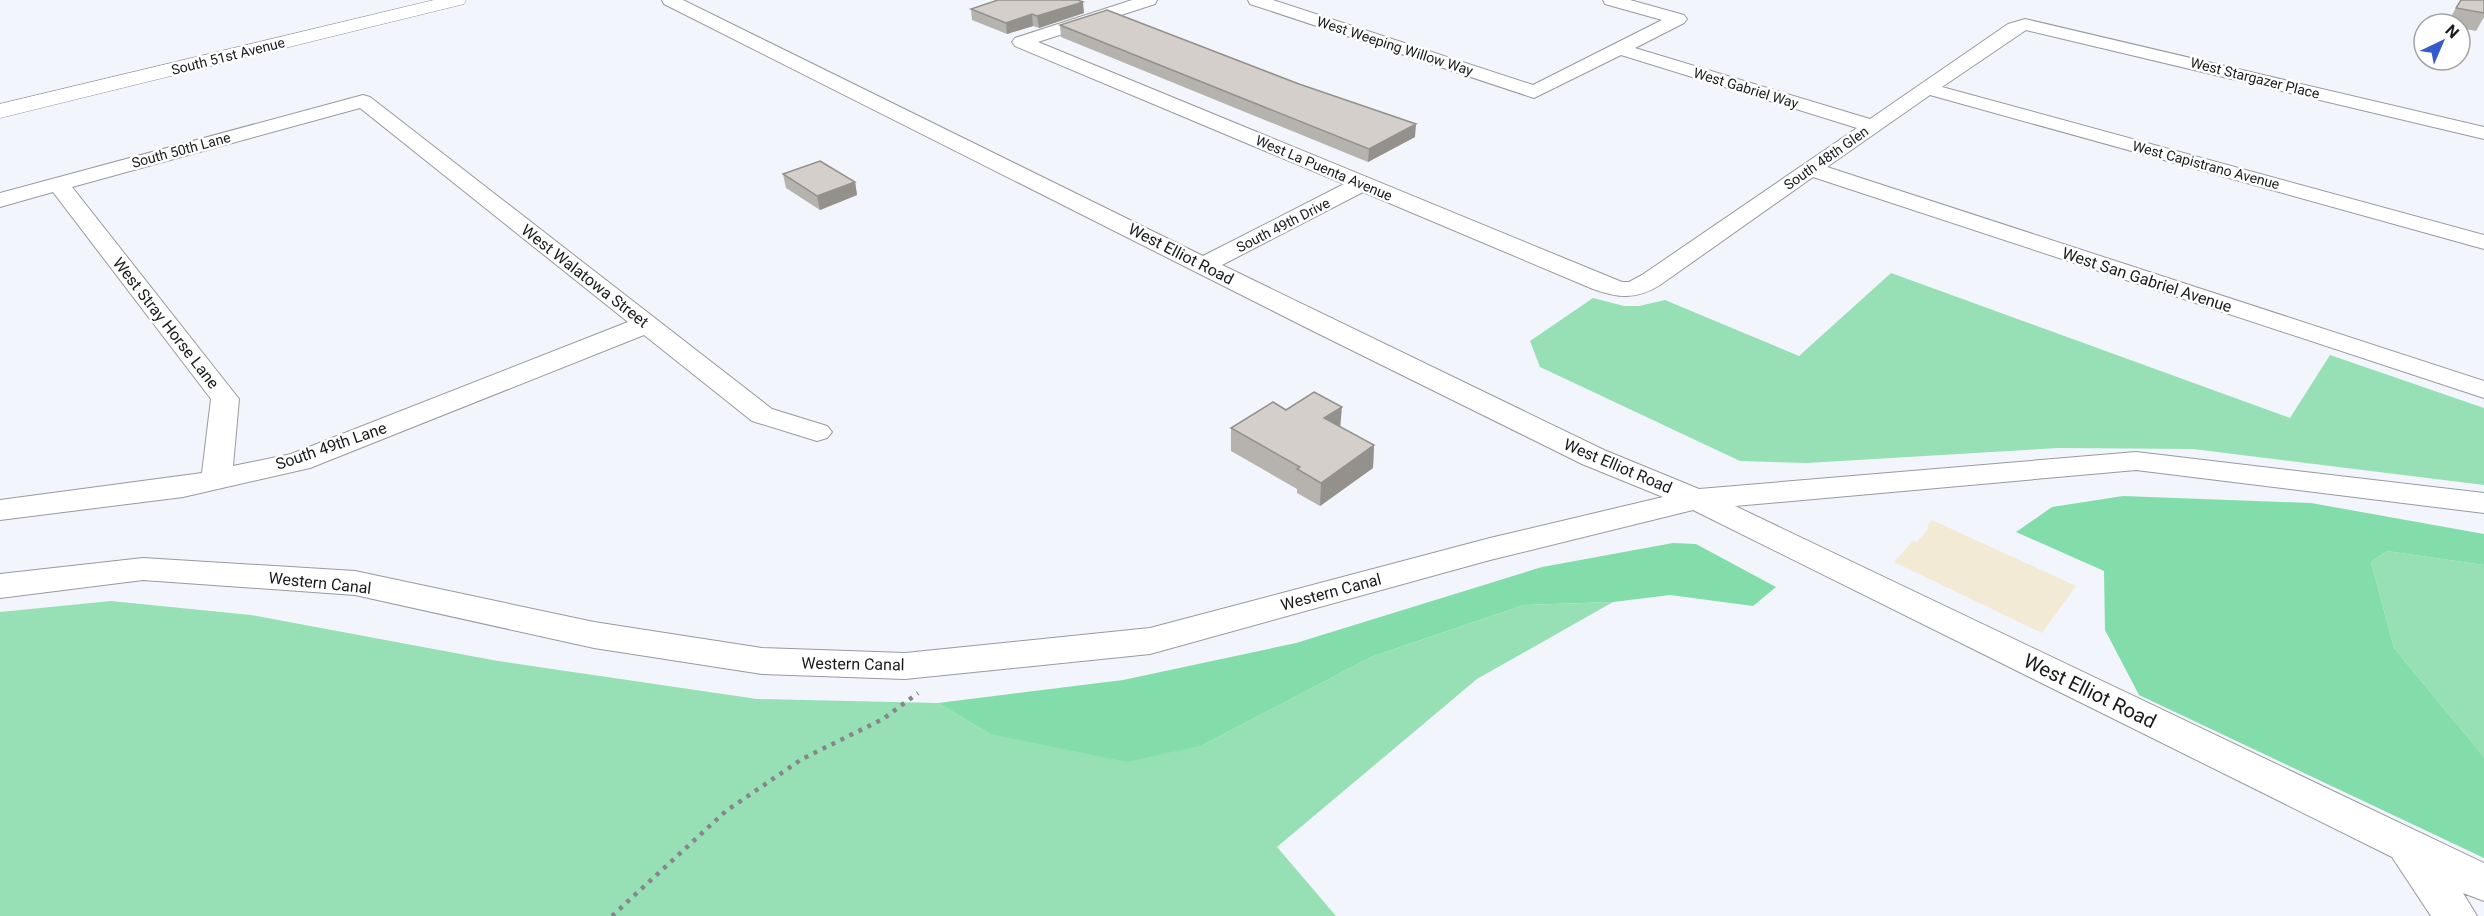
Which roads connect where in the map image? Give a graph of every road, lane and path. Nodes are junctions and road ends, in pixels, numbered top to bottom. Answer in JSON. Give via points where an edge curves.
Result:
{"nodes":[{"id":1,"x":457,"y":0,"type":"edge"},
{"id":2,"x":670,"y":0,"type":"edge"},
{"id":3,"x":1149,"y":0,"type":"edge"},
{"id":4,"x":1256,"y":0,"type":"edge"},
{"id":5,"x":1611,"y":0,"type":"edge"},
{"id":6,"x":2025,"y":24,"type":"joint"},
{"id":7,"x":1620,"y":49,"type":"junction"},
{"id":8,"x":1929,"y":89,"type":"junction"},
{"id":9,"x":363,"y":100,"type":"joint"},
{"id":10,"x":0,"y":111,"type":"edge"},
{"id":11,"x":1872,"y":126,"type":"junction"},
{"id":12,"x":2484,"y":133,"type":"edge"},
{"id":13,"x":1810,"y":169,"type":"junction"},
{"id":14,"x":58,"y":184,"type":"junction"},
{"id":15,"x":1362,"y":184,"type":"junction"},
{"id":16,"x":0,"y":200,"type":"edge"},
{"id":17,"x":2484,"y":242,"type":"edge"},
{"id":18,"x":1204,"y":265,"type":"junction"},
{"id":19,"x":1627,"y":291,"type":"joint"},
{"id":20,"x":647,"y":324,"type":"junction"},
{"id":21,"x":2484,"y":390,"type":"edge"},
{"id":22,"x":818,"y":432,"type":"dead end"},
{"id":23,"x":217,"y":479,"type":"junction"},
{"id":24,"x":1696,"y":499,"type":"junction"},
{"id":25,"x":2484,"y":503,"type":"edge"},
{"id":26,"x":0,"y":510,"type":"edge"},
{"id":27,"x":0,"y":586,"type":"edge"},
{"id":28,"x":962,"y":660,"type":"junction"},
{"id":29,"x":2406,"y":845,"type":"junction"},
{"id":30,"x":2484,"y":883,"type":"edge"},
{"id":31,"x":612,"y":916,"type":"edge"},
{"id":32,"x":2455,"y":916,"type":"edge"}],
"edges":[{"from":1,"to":10,"type":"main road","name":"South 51st Avenue"},
{"from":2,"to":18,"type":"street","name":"West Elliot Road"},
{"from":3,"to":15,"type":"street","name":"West La Puenta Avenue","via":[[1021,42]]},
{"from":4,"to":7,"type":"street","name":"West Weeping Willow Way","via":[[1534,92]]},
{"from":5,"to":7,"type":"street","via":[[1678,19]]},
{"from":6,"to":8,"type":"street","name":"South 48th Glen"},
{"from":6,"to":12,"type":"street","name":"West Stargazer Place"},
{"from":7,"to":11,"type":"street","name":"West Gabriel Way"},
{"from":8,"to":11,"type":"street","name":"South 48th Glen"},
{"from":8,"to":17,"type":"street","name":"West Capistrano Avenue"},
{"from":9,"to":14,"type":"street","name":"South 50th Lane"},
{"from":9,"to":20,"type":"street","name":"West Walatowa Street"},
{"from":11,"to":13,"type":"street","name":"South 48th Glen"},
{"from":13,"to":19,"type":"street","name":"South 48th Glen","via":[[1640,288]]},
{"from":13,"to":21,"type":"street","name":"West San Gabriel Avenue"},
{"from":14,"to":16,"type":"street","name":"South 50th Lane"},
{"from":14,"to":23,"type":"street","name":"West Stray Horse Lane","via":[[225,399]]},
{"from":15,"to":18,"type":"street","name":"South 49th Drive"},
{"from":15,"to":19,"type":"street","name":"West La Puenta Avenue"},
{"from":18,"to":24,"type":"street","name":"West Elliot Road","via":[[1593,457]]},
{"from":20,"to":22,"type":"street","name":"West Walatowa Street","via":[[762,415]]},
{"from":20,"to":23,"type":"street","name":"South 49th Lane","via":[[299,460]]},
{"from":23,"to":26,"type":"street","name":"South 49th Lane","via":[[183,487]]},
{"from":24,"to":25,"type":"street","name":"West Elliot Road","via":[[2136,461]]},
{"from":24,"to":28,"type":"street","name":"Western Canal","via":[[1490,549],[1150,641]]},
{"from":24,"to":29,"type":"street","name":"West Elliot Road"},
{"from":27,"to":28,"type":"street","name":"Western Canal","via":[[143,569],[355,584],[594,635],[762,661],[905,666]]},
{"from":28,"to":31,"type":"path","via":[[883,719],[802,759],[726,811]]},
{"from":29,"to":30,"type":"street","name":"West Elliot Road"},
{"from":29,"to":32,"type":"street"}]}
